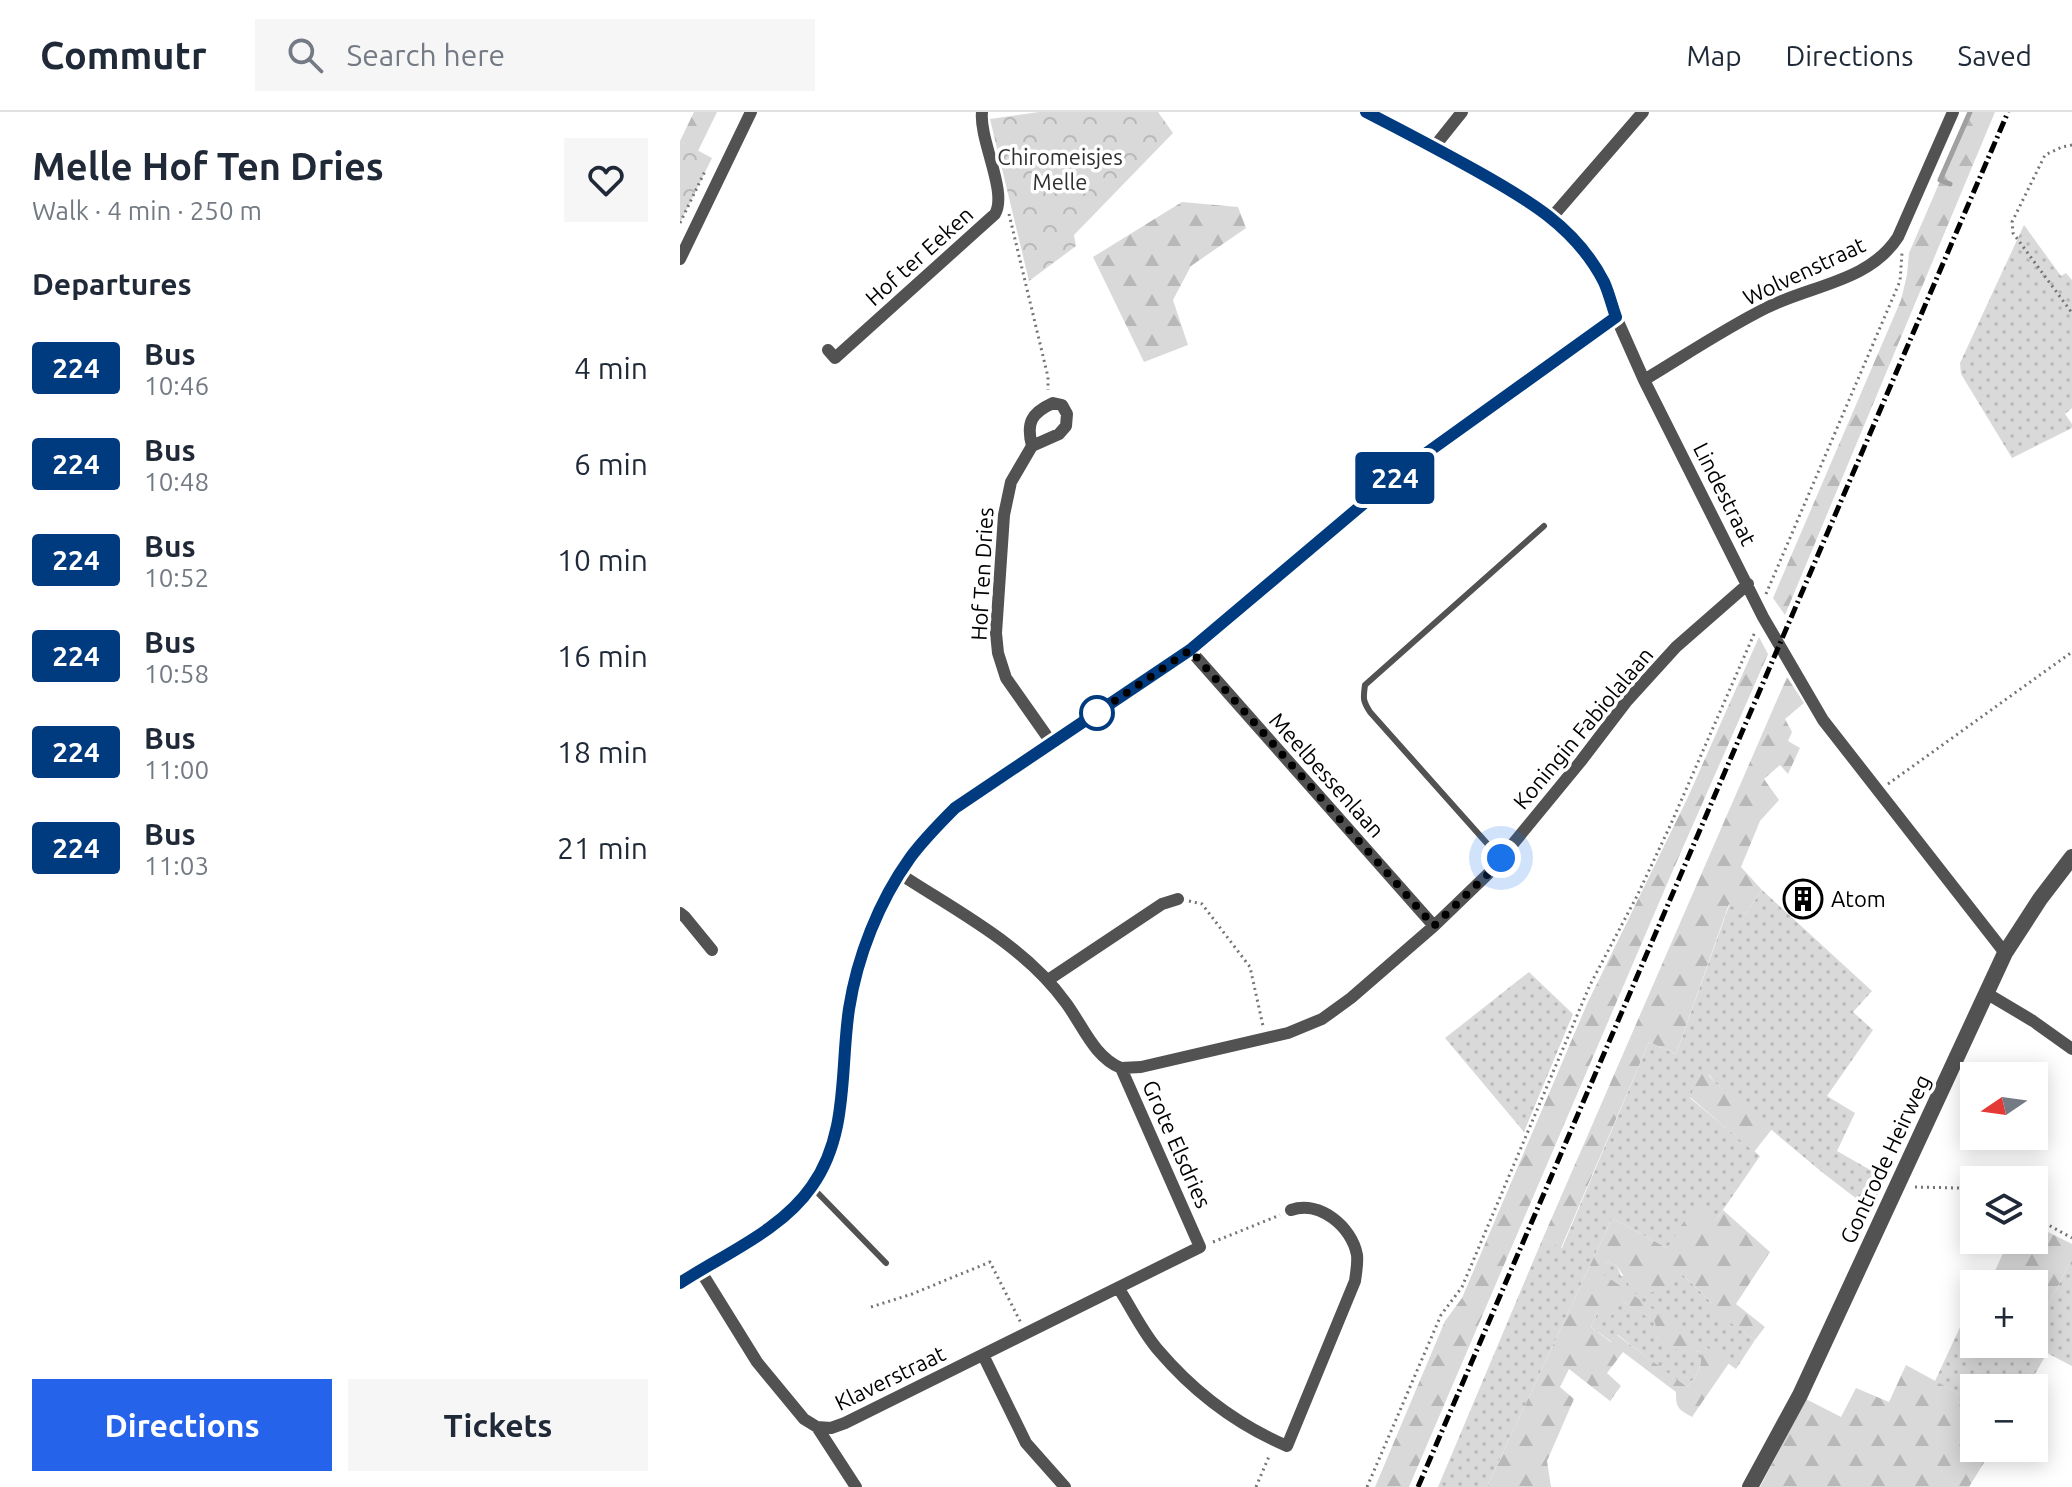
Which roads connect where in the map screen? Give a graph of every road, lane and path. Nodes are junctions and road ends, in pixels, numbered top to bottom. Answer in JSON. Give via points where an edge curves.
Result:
{"nodes":[{"id":1,"x":751,"y":112,"type":"edge"},
{"id":2,"x":982,"y":112,"type":"edge"},
{"id":3,"x":1366,"y":112,"type":"edge"},
{"id":4,"x":1462,"y":112,"type":"edge"},
{"id":5,"x":1643,"y":112,"type":"edge"},
{"id":6,"x":1953,"y":112,"type":"edge"},
{"id":7,"x":2072,"y":145,"type":"edge"},
{"id":8,"x":1434,"y":147,"type":"junction"},
{"id":9,"x":1000,"y":207,"type":"junction"},
{"id":10,"x":1552,"y":217,"type":"junction"},
{"id":11,"x":1902,"y":252,"type":"dead end"},
{"id":12,"x":680,"y":259,"type":"edge"},
{"id":13,"x":2072,"y":313,"type":"edge"},
{"id":14,"x":1616,"y":317,"type":"junction"},
{"id":15,"x":828,"y":350,"type":"dead end"},
{"id":16,"x":1644,"y":380,"type":"junction"},
{"id":17,"x":1048,"y":406,"type":"junction"},
{"id":18,"x":1032,"y":446,"type":"junction"},
{"id":19,"x":1544,"y":526,"type":"dead end"},
{"id":20,"x":1748,"y":584,"type":"junction"},
{"id":21,"x":1760,"y":609,"type":"junction"},
{"id":22,"x":1190,"y":650,"type":"junction"},
{"id":23,"x":2072,"y":652,"type":"edge"},
{"id":24,"x":1051,"y":742,"type":"junction"},
{"id":25,"x":1878,"y":791,"type":"junction"},
{"id":26,"x":2072,"y":857,"type":"edge"},
{"id":27,"x":1501,"y":858,"type":"junction"},
{"id":28,"x":900,"y":874,"type":"junction"},
{"id":29,"x":1178,"y":899,"type":"joint"},
{"id":30,"x":680,"y":913,"type":"edge"},
{"id":31,"x":1434,"y":926,"type":"junction"},
{"id":32,"x":712,"y":950,"type":"dead end"},
{"id":33,"x":2005,"y":953,"type":"junction"},
{"id":34,"x":1048,"y":980,"type":"junction"},
{"id":35,"x":1986,"y":993,"type":"junction"},
{"id":36,"x":1266,"y":1039,"type":"junction"},
{"id":37,"x":2072,"y":1049,"type":"edge"},
{"id":38,"x":1121,"y":1068,"type":"junction"},
{"id":39,"x":1899,"y":1180,"type":"junction"},
{"id":40,"x":812,"y":1187,"type":"junction"},
{"id":41,"x":1960,"y":1188,"type":"edge"},
{"id":42,"x":1291,"y":1210,"type":"joint"},
{"id":43,"x":2048,"y":1225,"type":"edge"},
{"id":44,"x":2072,"y":1238,"type":"edge"},
{"id":45,"x":1200,"y":1247,"type":"junction"},
{"id":46,"x":886,"y":1263,"type":"dead end"},
{"id":47,"x":700,"y":1270,"type":"junction"},
{"id":48,"x":680,"y":1283,"type":"edge"},
{"id":49,"x":1119,"y":1289,"type":"junction"},
{"id":50,"x":871,"y":1307,"type":"dead end"},
{"id":51,"x":1026,"y":1334,"type":"junction"},
{"id":52,"x":983,"y":1355,"type":"junction"},
{"id":53,"x":817,"y":1427,"type":"junction"},
{"id":54,"x":1275,"y":1441,"type":"junction"},
{"id":55,"x":856,"y":1487,"type":"edge"},
{"id":56,"x":1065,"y":1487,"type":"edge"},
{"id":57,"x":1256,"y":1487,"type":"edge"},
{"id":58,"x":1367,"y":1487,"type":"edge"},
{"id":59,"x":1750,"y":1487,"type":"edge"}],
"edges":[{"from":1,"to":12,"type":"street"},
{"from":2,"to":9,"type":"street","name":"Hof ter Eeken"},
{"from":3,"to":8,"type":"street","name":"Lindestraat"},
{"from":4,"to":8,"type":"street"},
{"from":5,"to":10,"type":"street"},
{"from":6,"to":16,"type":"street","name":"Wolvenstraat","via":[[1898,237],[1880,258],[1858,273],[1767,307]]},
{"from":7,"to":13,"type":"path","via":[[2045,155],[2012,222],[2013,233]]},
{"from":8,"to":10,"type":"street","name":"Lindestraat"},
{"from":9,"to":15,"type":"street","name":"Hof ter Eeken","via":[[835,358]]},
{"from":9,"to":17,"type":"path","via":[[1010,215],[1048,377]]},
{"from":10,"to":14,"type":"street","name":"Lindestraat","via":[[1604,283]]},
{"from":11,"to":21,"type":"path","via":[[1900,281]]},
{"from":14,"to":16,"type":"street","name":"Lindestraat"},
{"from":14,"to":22,"type":"street","via":[[1407,467]]},
{"from":16,"to":20,"type":"street","name":"Lindestraat"},
{"from":17,"to":18,"type":"street","name":"Hof Ten Dries","via":[[1030,424]]},
{"from":17,"to":18,"type":"street","via":[[1062,405],[1066,426]]},
{"from":18,"to":24,"type":"street","name":"Hof Ten Dries","via":[[1007,496],[997,643],[1006,678]]},
{"from":19,"to":27,"type":"lane","via":[[1365,685],[1363,702],[1370,712]]},
{"from":20,"to":21,"type":"street","name":"Lindestraat"},
{"from":20,"to":27,"type":"street","name":"Koningin Fabiolalaan","via":[[1676,647],[1626,702]]},
{"from":21,"to":25,"type":"street","name":"Lindestraat","via":[[1823,720]]},
{"from":21,"to":58,"type":"path","via":[[1670,826],[1595,975],[1462,1287],[1441,1315]]},
{"from":22,"to":24,"type":"street"},
{"from":22,"to":31,"type":"street","name":"Meelbessenlaan"},
{"from":23,"to":25,"type":"path"},
{"from":24,"to":28,"type":"street","via":[[955,808]]},
{"from":25,"to":33,"type":"street","name":"Lindestraat"},
{"from":26,"to":33,"type":"street","name":"Gontrode Heirweg"},
{"from":27,"to":31,"type":"street","name":"Koningin Fabiolalaan"},
{"from":28,"to":34,"type":"street","name":"Grote Elsdries","via":[[1013,948]]},
{"from":28,"to":40,"type":"street","via":[[859,965],[838,1125]]},
{"from":29,"to":34,"type":"street","via":[[1162,904]]},
{"from":29,"to":36,"type":"path","via":[[1202,904],[1250,967]]},
{"from":30,"to":32,"type":"street"},
{"from":31,"to":36,"type":"street","name":"Koningin Fabiolalaan","via":[[1337,1009],[1305,1027]]},
{"from":33,"to":35,"type":"street","name":"Gontrode Heirweg"},
{"from":34,"to":38,"type":"street","name":"Grote Elsdries","via":[[1097,1051]]},
{"from":35,"to":37,"type":"street"},
{"from":35,"to":39,"type":"street","name":"Gontrode Heirweg"},
{"from":36,"to":38,"type":"street","name":"Koningin Fabiolalaan"},
{"from":38,"to":45,"type":"street","name":"Grote Elsdries"},
{"from":39,"to":41,"type":"path","via":[[1917,1188]]},
{"from":39,"to":59,"type":"street","name":"Gontrode Heirweg","via":[[1800,1395]]},
{"from":40,"to":46,"type":"lane"},
{"from":40,"to":47,"type":"street","via":[[762,1233]]},
{"from":42,"to":45,"type":"path"},
{"from":42,"to":54,"type":"street","via":[[1314,1207],[1327,1214],[1353,1240],[1358,1258],[1355,1281],[1287,1446]]},
{"from":43,"to":44,"type":"path"},
{"from":45,"to":49,"type":"street","name":"Klaverstraat"},
{"from":47,"to":48,"type":"street"},
{"from":47,"to":53,"type":"street","name":"Klaverstraat","via":[[757,1362],[804,1419]]},
{"from":49,"to":51,"type":"street","name":"Klaverstraat"},
{"from":49,"to":54,"type":"street","via":[[1158,1350],[1195,1387],[1230,1416]]},
{"from":50,"to":51,"type":"path","via":[[990,1262]]},
{"from":51,"to":52,"type":"street","name":"Klaverstraat"},
{"from":52,"to":53,"type":"street","name":"Klaverstraat","via":[[845,1423]]},
{"from":52,"to":56,"type":"street","via":[[1026,1443]]},
{"from":53,"to":55,"type":"street"},
{"from":54,"to":57,"type":"path"}]}
